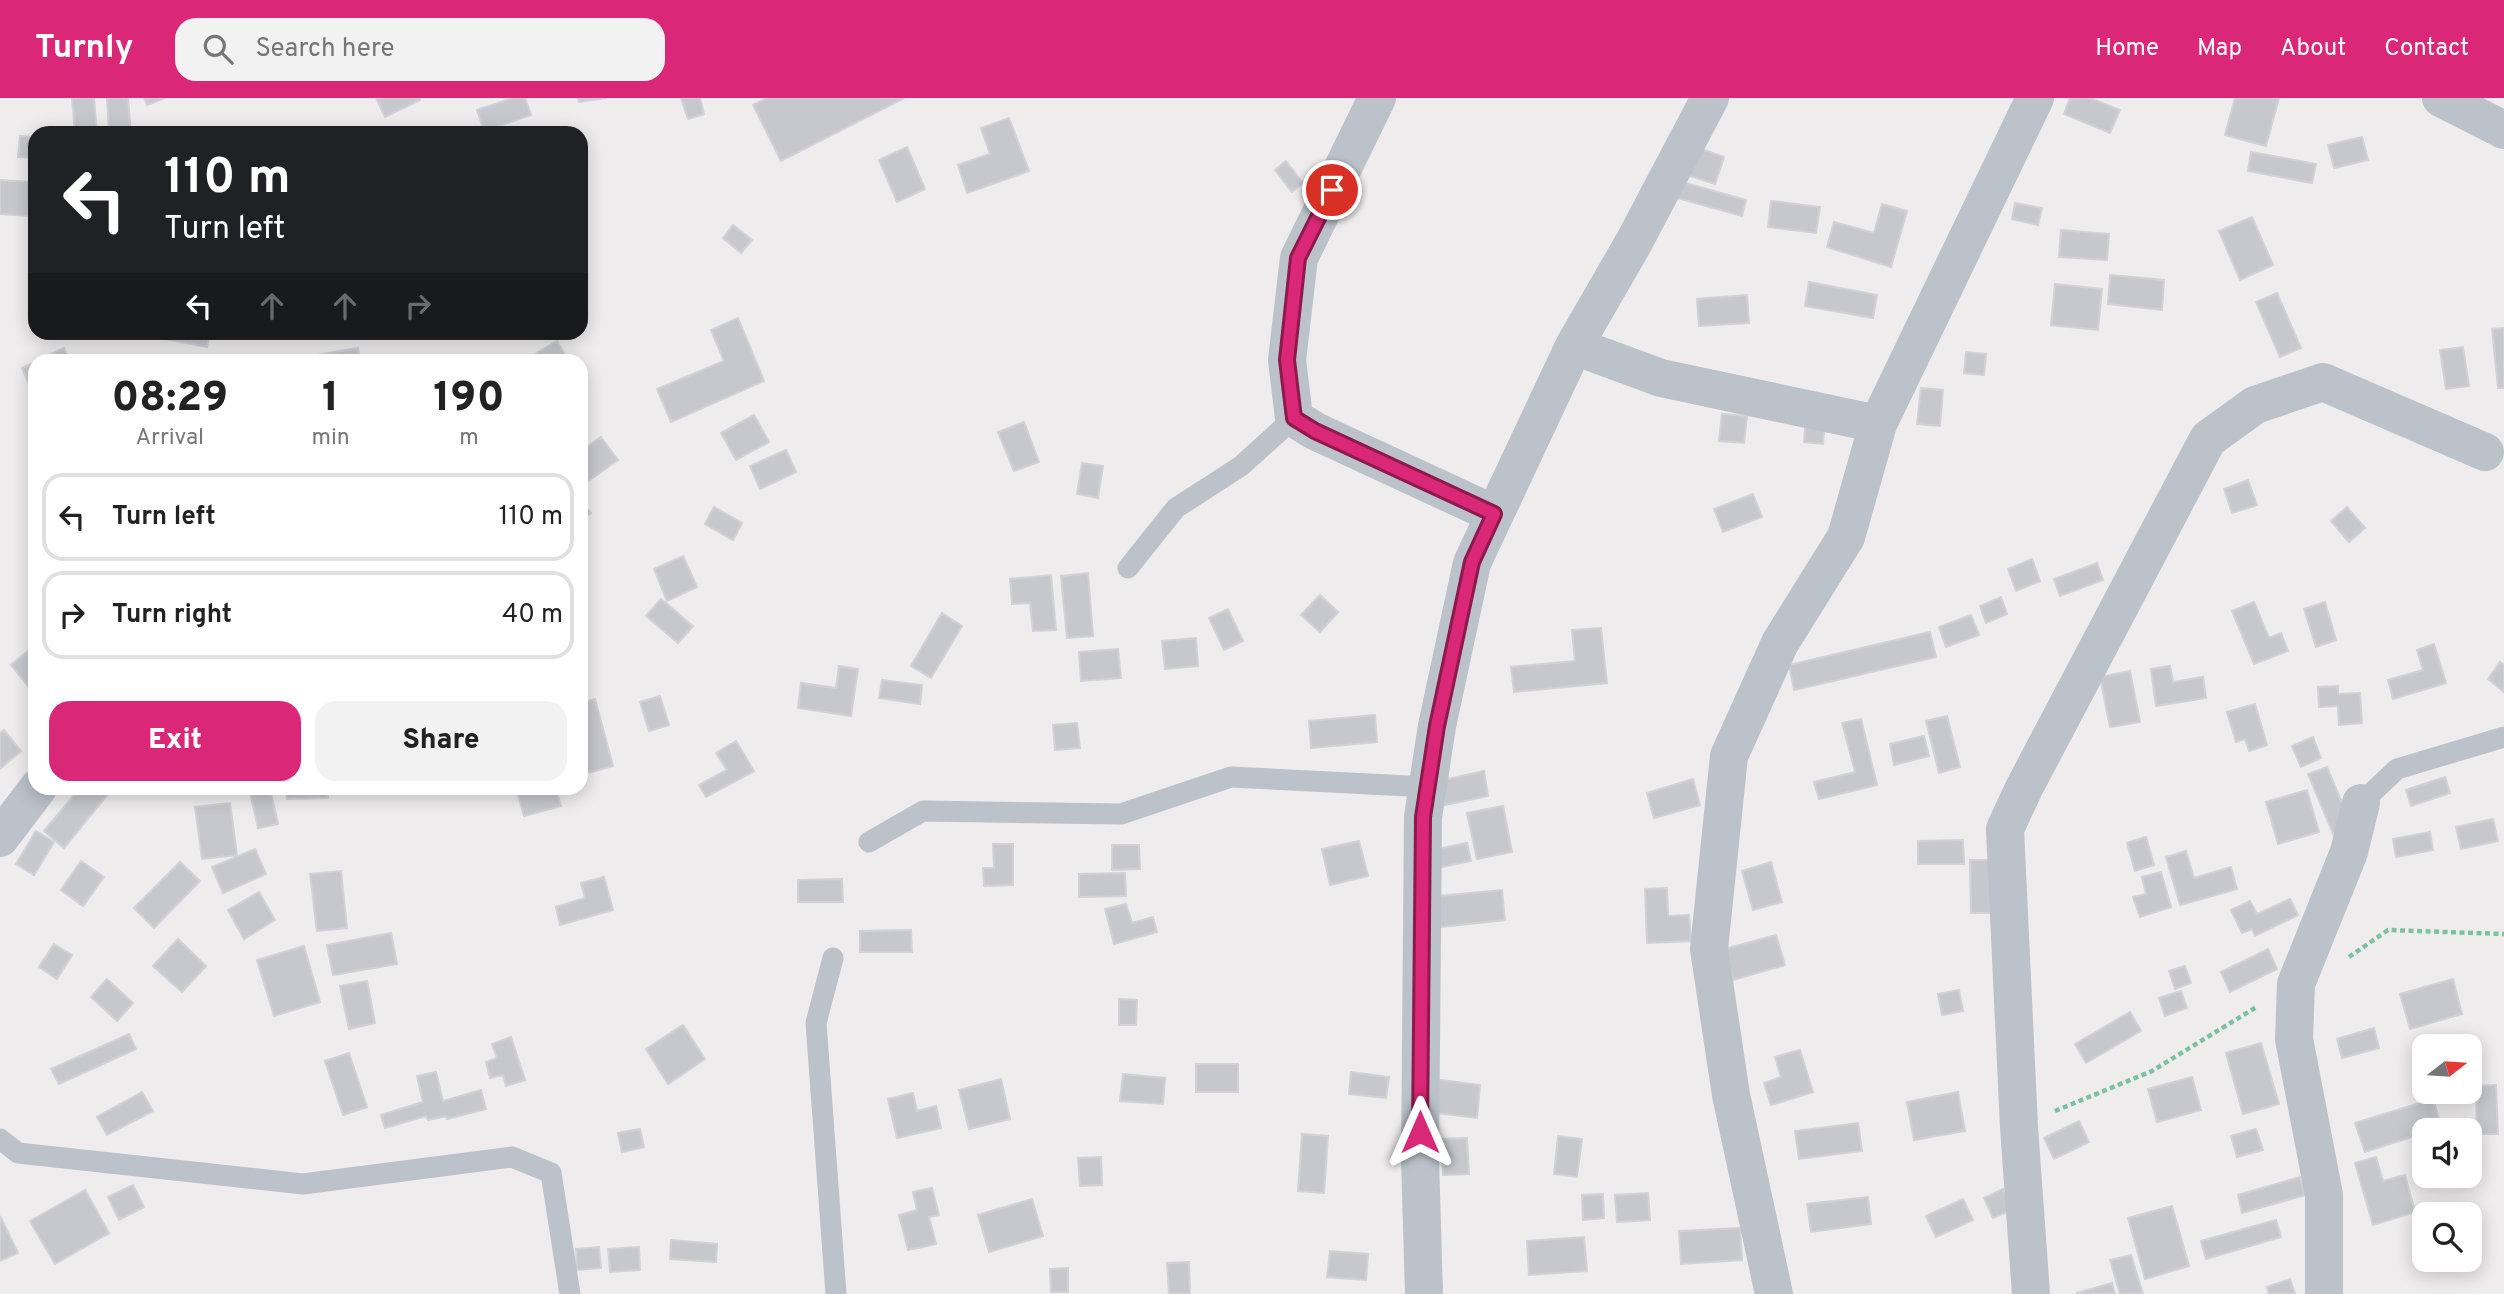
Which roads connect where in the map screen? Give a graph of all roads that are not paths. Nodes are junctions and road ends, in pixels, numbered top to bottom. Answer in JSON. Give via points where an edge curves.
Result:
{"nodes":[{"id":1,"x":1377,"y":98,"type":"edge"},
{"id":2,"x":1710,"y":98,"type":"edge"},
{"id":3,"x":2035,"y":98,"type":"edge"},
{"id":4,"x":2441,"y":98,"type":"edge"},
{"id":5,"x":2504,"y":130,"type":"edge"},
{"id":6,"x":1574,"y":346,"type":"junction"},
{"id":7,"x":1294,"y":418,"type":"junction"},
{"id":8,"x":1878,"y":424,"type":"junction"},
{"id":9,"x":2485,"y":452,"type":"dead end"},
{"id":10,"x":1494,"y":514,"type":"junction"},
{"id":11,"x":1128,"y":568,"type":"dead end"},
{"id":12,"x":2504,"y":737,"type":"edge"},
{"id":13,"x":1428,"y":787,"type":"junction"},
{"id":14,"x":33,"y":795,"type":"edge"},
{"id":15,"x":2361,"y":803,"type":"joint"},
{"id":16,"x":0,"y":838,"type":"edge"},
{"id":17,"x":869,"y":842,"type":"dead end"},
{"id":18,"x":833,"y":958,"type":"dead end"},
{"id":19,"x":0,"y":1139,"type":"edge"},
{"id":20,"x":570,"y":1294,"type":"edge"},
{"id":21,"x":836,"y":1294,"type":"edge"},
{"id":22,"x":1424,"y":1294,"type":"edge"},
{"id":23,"x":1774,"y":1294,"type":"edge"},
{"id":24,"x":2031,"y":1294,"type":"edge"},
{"id":25,"x":2324,"y":1294,"type":"edge"}],
"edges":[{"from":1,"to":7,"type":"street","via":[[1298,258],[1287,360]]},
{"from":2,"to":6,"type":"street"},
{"from":3,"to":8,"type":"street"},
{"from":4,"to":5,"type":"street"},
{"from":6,"to":8,"type":"street","via":[[1661,378]]},
{"from":6,"to":10,"type":"street"},
{"from":7,"to":10,"type":"street"},
{"from":7,"to":11,"type":"lane","via":[[1241,466],[1176,508]]},
{"from":8,"to":23,"type":"street","via":[[1846,537],[1780,643],[1729,756],[1709,949],[1731,1095]]},
{"from":9,"to":24,"type":"street","via":[[2323,382],[2255,405],[2208,439],[2005,829]]},
{"from":10,"to":13,"type":"street","via":[[1472,562]]},
{"from":12,"to":15,"type":"lane","via":[[2397,769]]},
{"from":13,"to":17,"type":"lane","via":[[1231,777],[1121,814],[923,811]]},
{"from":13,"to":22,"type":"street","via":[[1422,872]]},
{"from":14,"to":16,"type":"street"},
{"from":15,"to":25,"type":"street","via":[[2349,852],[2296,984],[2294,1039],[2324,1195]]},
{"from":18,"to":21,"type":"lane","via":[[816,1023]]},
{"from":19,"to":20,"type":"lane","via":[[18,1153],[303,1184],[512,1157],[551,1173]]}]}
